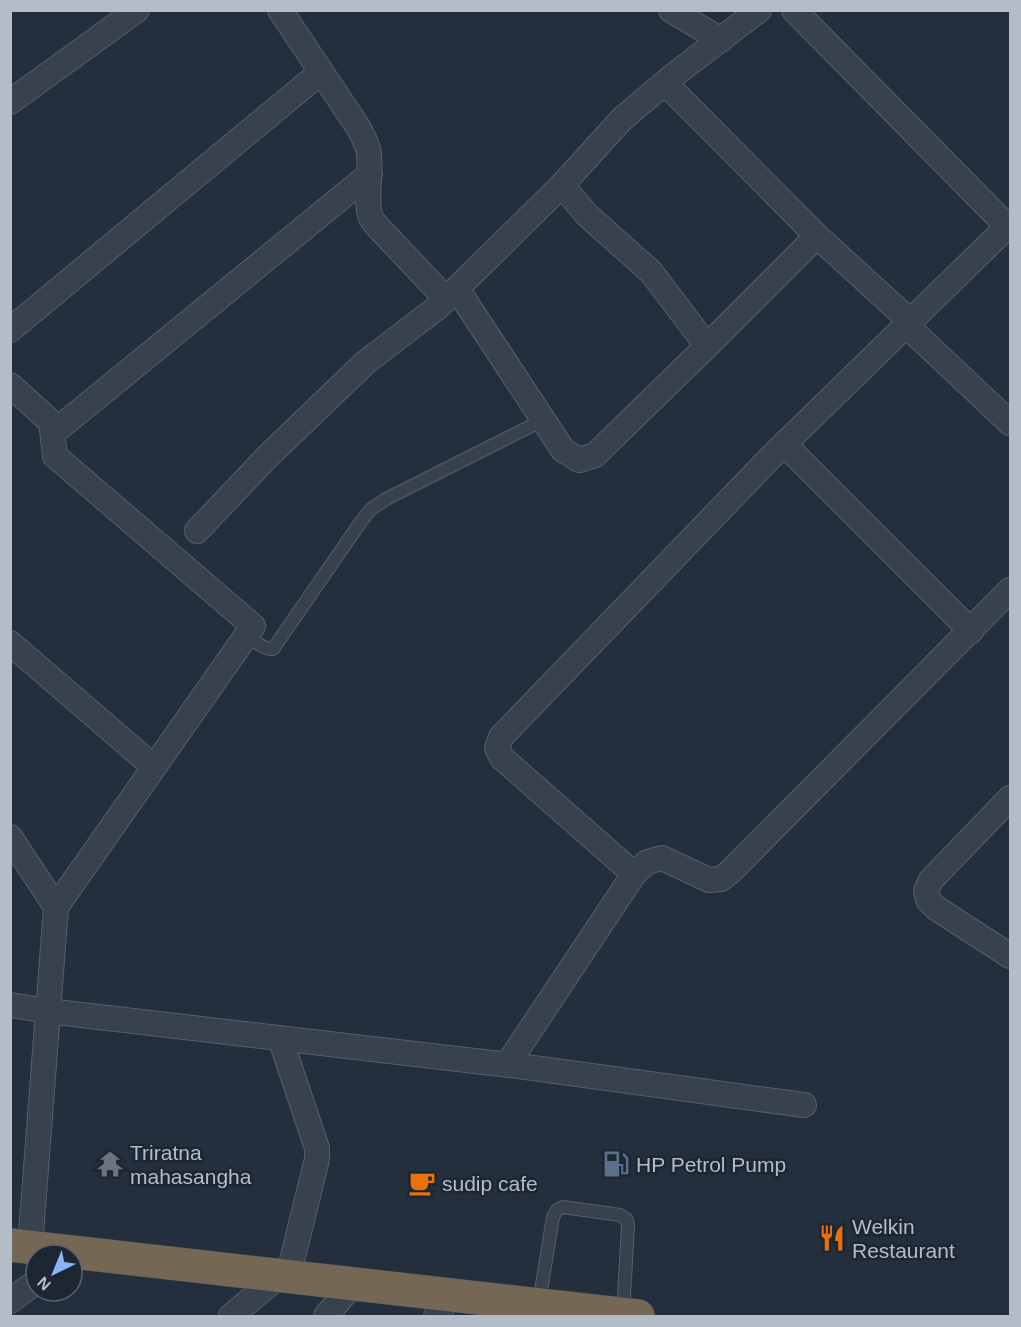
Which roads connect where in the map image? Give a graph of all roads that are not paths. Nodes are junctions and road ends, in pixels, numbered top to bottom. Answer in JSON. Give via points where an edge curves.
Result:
{"nodes":[{"id":1,"x":280,"y":10,"type":"edge"},
{"id":2,"x":671,"y":10,"type":"edge"},
{"id":3,"x":759,"y":10,"type":"edge"},
{"id":4,"x":794,"y":10,"type":"edge"},
{"id":5,"x":126,"y":14,"type":"edge"},
{"id":6,"x":721,"y":40,"type":"junction"},
{"id":7,"x":321,"y":72,"type":"junction"},
{"id":8,"x":665,"y":83,"type":"junction"},
{"id":9,"x":14,"y":92,"type":"edge"},
{"id":10,"x":370,"y":174,"type":"junction"},
{"id":11,"x":562,"y":185,"type":"junction"},
{"id":12,"x":1010,"y":226,"type":"edge"},
{"id":13,"x":817,"y":236,"type":"junction"},
{"id":14,"x":452,"y":294,"type":"junction"},
{"id":15,"x":908,"y":323,"type":"junction"},
{"id":16,"x":10,"y":330,"type":"edge"},
{"id":17,"x":708,"y":346,"type":"junction"},
{"id":18,"x":10,"y":385,"type":"edge"},
{"id":19,"x":543,"y":420,"type":"junction"},
{"id":20,"x":1011,"y":423,"type":"edge"},
{"id":21,"x":52,"y":433,"type":"junction"},
{"id":22,"x":784,"y":444,"type":"junction"},
{"id":23,"x":197,"y":531,"type":"dead end"},
{"id":24,"x":1011,"y":591,"type":"edge"},
{"id":25,"x":971,"y":631,"type":"junction"},
{"id":26,"x":247,"y":635,"type":"junction"},
{"id":27,"x":10,"y":643,"type":"edge"},
{"id":28,"x":154,"y":767,"type":"junction"},
{"id":29,"x":1011,"y":798,"type":"edge"},
{"id":30,"x":10,"y":837,"type":"edge"},
{"id":31,"x":634,"y":874,"type":"junction"},
{"id":32,"x":56,"y":907,"type":"junction"},
{"id":33,"x":1011,"y":956,"type":"edge"},
{"id":34,"x":10,"y":1005,"type":"edge"},
{"id":35,"x":48,"y":1011,"type":"junction"},
{"id":36,"x":280,"y":1038,"type":"junction"},
{"id":37,"x":507,"y":1065,"type":"junction"},
{"id":38,"x":804,"y":1105,"type":"dead end"},
{"id":39,"x":20,"y":1246,"type":"edge"},
{"id":40,"x":84,"y":1255,"type":"edge"},
{"id":41,"x":284,"y":1276,"type":"junction"},
{"id":42,"x":353,"y":1284,"type":"junction"},
{"id":43,"x":24,"y":1291,"type":"edge"},
{"id":44,"x":10,"y":1301,"type":"edge"},
{"id":45,"x":443,"y":1306,"type":"edge"},
{"id":46,"x":559,"y":1310,"type":"edge"},
{"id":47,"x":631,"y":1316,"type":"edge"},
{"id":48,"x":231,"y":1317,"type":"edge"},
{"id":49,"x":326,"y":1317,"type":"edge"}],
"edges":[{"from":1,"to":7,"type":"street"},
{"from":2,"to":6,"type":"street"},
{"from":3,"to":6,"type":"street"},
{"from":4,"to":12,"type":"street"},
{"from":5,"to":9,"type":"street"},
{"from":6,"to":8,"type":"street"},
{"from":7,"to":10,"type":"street","via":[[364,138]]},
{"from":7,"to":16,"type":"street"},
{"from":8,"to":11,"type":"street","via":[[622,119]]},
{"from":8,"to":13,"type":"street"},
{"from":10,"to":14,"type":"street","via":[[371,218]]},
{"from":10,"to":21,"type":"street"},
{"from":11,"to":14,"type":"street"},
{"from":11,"to":17,"type":"street","via":[[587,215],[651,272]]},
{"from":12,"to":15,"type":"street"},
{"from":13,"to":15,"type":"street"},
{"from":13,"to":17,"type":"street"},
{"from":14,"to":19,"type":"street"},
{"from":14,"to":23,"type":"street","via":[[366,362]]},
{"from":15,"to":20,"type":"street"},
{"from":15,"to":22,"type":"street"},
{"from":17,"to":19,"type":"street","via":[[596,455],[579,460],[563,450]]},
{"from":18,"to":21,"type":"street","via":[[51,422]]},
{"from":19,"to":26,"type":"lane","via":[[371,509],[273,649]]},
{"from":21,"to":26,"type":"street","via":[[56,456],[253,626]]},
{"from":22,"to":25,"type":"street"},
{"from":22,"to":31,"type":"street","via":[[501,737],[497,748],[502,758]]},
{"from":24,"to":25,"type":"street"},
{"from":25,"to":31,"type":"street","via":[[721,879],[709,880],[662,858],[647,862]]},
{"from":26,"to":28,"type":"street"},
{"from":27,"to":28,"type":"street"},
{"from":28,"to":32,"type":"street"},
{"from":29,"to":33,"type":"street","via":[[931,880],[926,891],[936,908]]},
{"from":30,"to":32,"type":"street"},
{"from":31,"to":37,"type":"street"},
{"from":32,"to":35,"type":"street"},
{"from":34,"to":35,"type":"street"},
{"from":35,"to":36,"type":"street"},
{"from":35,"to":39,"type":"street"},
{"from":36,"to":37,"type":"street"},
{"from":36,"to":41,"type":"street","via":[[317,1149]]},
{"from":37,"to":38,"type":"street"},
{"from":40,"to":41,"type":"highway"},
{"from":41,"to":42,"type":"highway"},
{"from":41,"to":48,"type":"street"},
{"from":42,"to":45,"type":"highway"},
{"from":42,"to":49,"type":"street"},
{"from":43,"to":44,"type":"street"},
{"from":45,"to":46,"type":"highway"},
{"from":46,"to":47,"type":"highway"},
{"from":46,"to":47,"type":"lane","via":[[553,1217],[556,1210],[563,1208],[620,1215],[627,1220]]}]}
